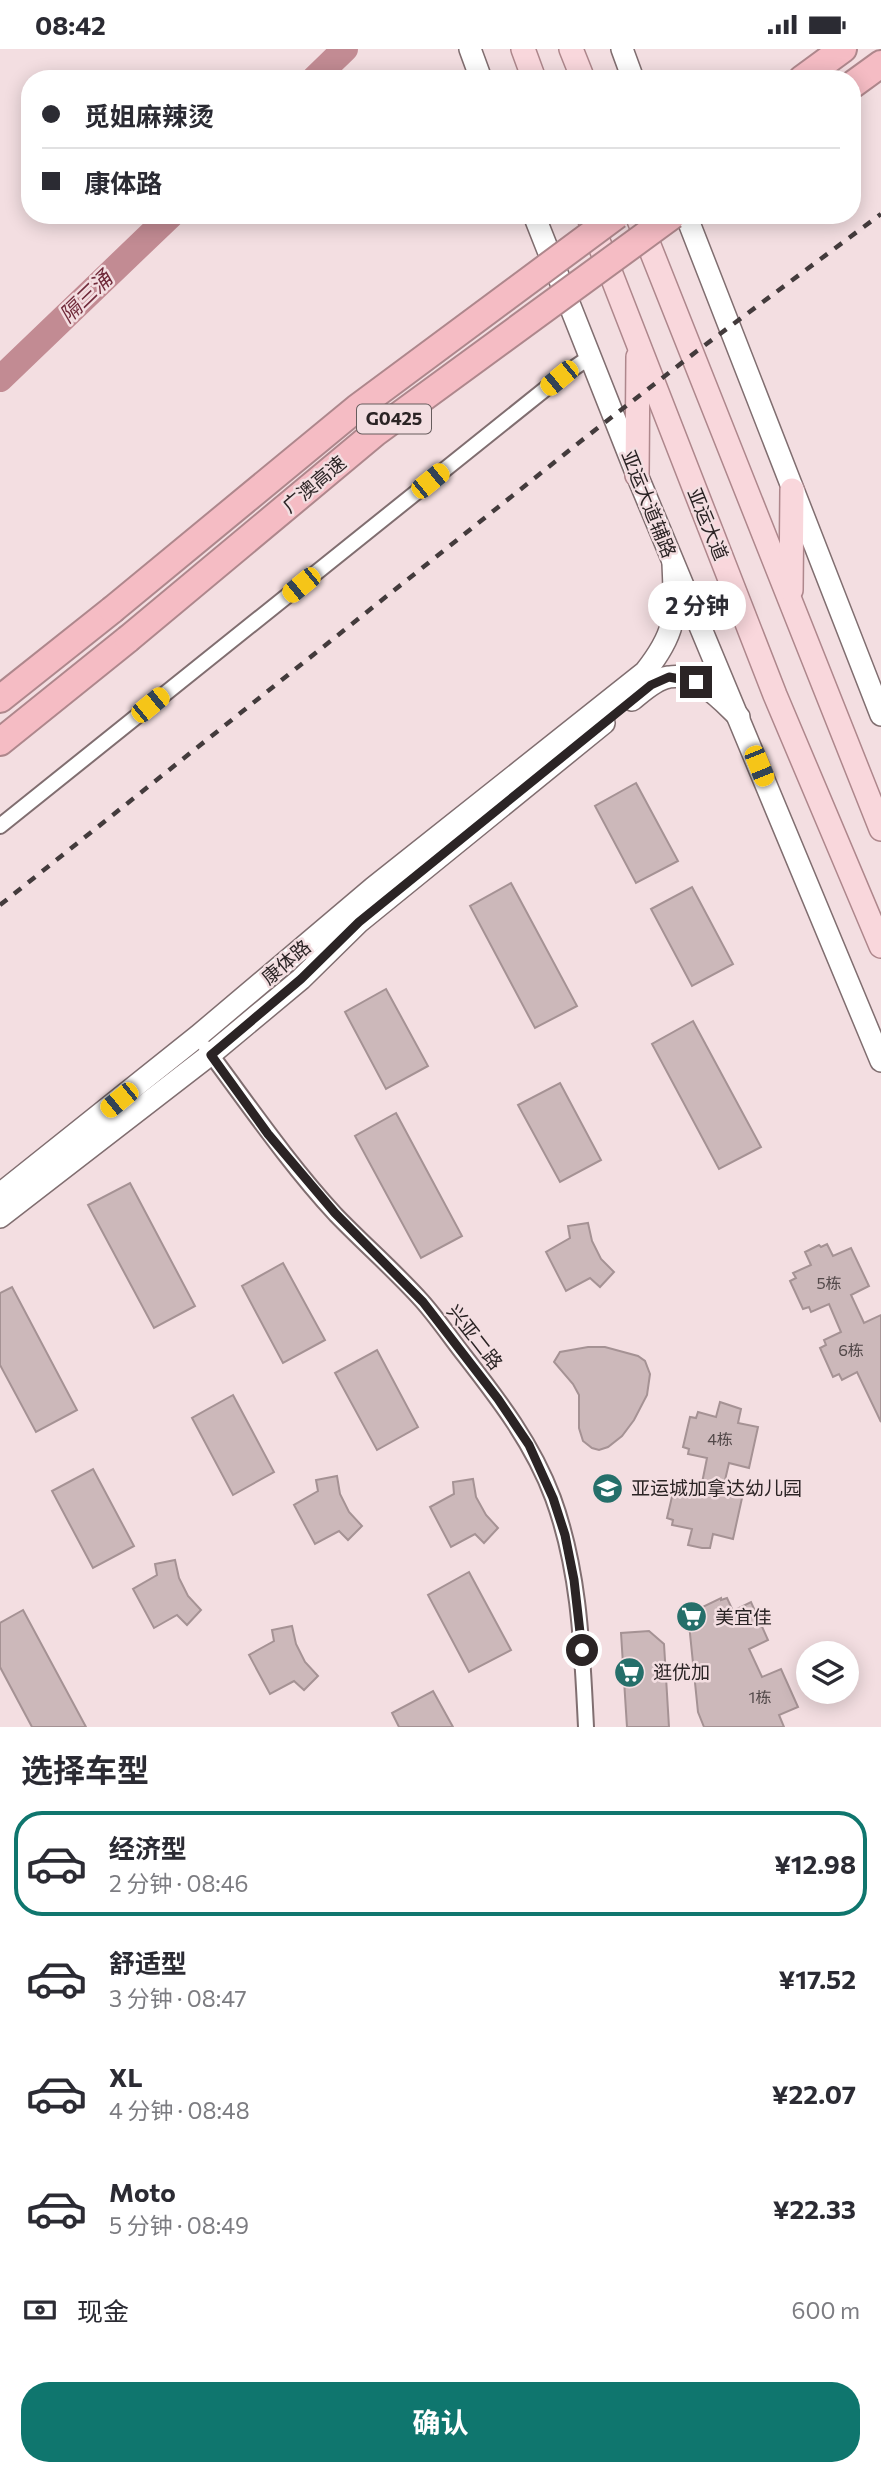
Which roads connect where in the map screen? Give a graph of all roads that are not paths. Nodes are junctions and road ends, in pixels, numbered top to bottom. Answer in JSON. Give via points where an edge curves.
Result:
{"nodes":[{"id":1,"x":470,"y":49,"type":"edge"},
{"id":2,"x":523,"y":49,"type":"edge"},
{"id":3,"x":572,"y":49,"type":"edge"},
{"id":4,"x":622,"y":49,"type":"edge"},
{"id":5,"x":843,"y":49,"type":"edge"},
{"id":6,"x":881,"y":64,"type":"edge"},
{"id":7,"x":478,"y":70,"type":"edge"},
{"id":8,"x":531,"y":70,"type":"edge"},
{"id":9,"x":580,"y":70,"type":"edge"},
{"id":10,"x":630,"y":70,"type":"edge"},
{"id":11,"x":814,"y":70,"type":"edge"},
{"id":12,"x":861,"y":78,"type":"edge"},
{"id":13,"x":538,"y":224,"type":"edge"},
{"id":14,"x":592,"y":224,"type":"edge"},
{"id":15,"x":605,"y":224,"type":"edge"},
{"id":16,"x":641,"y":224,"type":"edge"},
{"id":17,"x":661,"y":224,"type":"edge"},
{"id":18,"x":689,"y":224,"type":"edge"},
{"id":19,"x":638,"y":343,"type":"junction"},
{"id":20,"x":590,"y":358,"type":"junction"},
{"id":21,"x":637,"y":475,"type":"junction"},
{"id":22,"x":792,"y":490,"type":"junction"},
{"id":23,"x":673,"y":563,"type":"junction"},
{"id":24,"x":791,"y":604,"type":"junction"},
{"id":25,"x":0,"y":699,"type":"edge"},
{"id":26,"x":881,"y":715,"type":"edge"},
{"id":27,"x":739,"y":717,"type":"junction"},
{"id":28,"x":0,"y":742,"type":"edge"},
{"id":29,"x":0,"y":826,"type":"edge"},
{"id":30,"x":881,"y":829,"type":"edge"},
{"id":31,"x":881,"y":946,"type":"edge"},
{"id":32,"x":198,"y":1036,"type":"junction"},
{"id":33,"x":211,"y":1055,"type":"junction"},
{"id":34,"x":881,"y":1061,"type":"edge"},
{"id":35,"x":0,"y":1194,"type":"edge"},
{"id":36,"x":0,"y":1217,"type":"edge"},
{"id":37,"x":586,"y":1727,"type":"edge"}],
"edges":[{"from":1,"to":7,"type":"street"},
{"from":2,"to":8,"type":"main road"},
{"from":3,"to":9,"type":"main road"},
{"from":4,"to":10,"type":"street"},
{"from":5,"to":11,"type":"highway"},
{"from":6,"to":12,"type":"highway"},
{"from":13,"to":20,"type":"street","name":"亚运大道辅路"},
{"from":14,"to":19,"type":"main road","name":"亚运大道"},
{"from":15,"to":25,"type":"highway","name":"广澳高速","number":"G0425","bridge":true,"via":[[356,408]]},
{"from":16,"to":24,"type":"main road"},
{"from":17,"to":28,"type":"highway","name":"广澳高速","number":"G0425","bridge":true,"via":[[375,433]]},
{"from":18,"to":22,"type":"street"},
{"from":19,"to":21,"type":"main road"},
{"from":19,"to":31,"type":"main road","name":"亚运大道","via":[[775,695]]},
{"from":20,"to":21,"type":"street","name":"亚运大道辅路"},
{"from":20,"to":29,"type":"street","via":[[559,378]]},
{"from":21,"to":23,"type":"street","name":"亚运大道辅路"},
{"from":22,"to":24,"type":"main road"},
{"from":22,"to":26,"type":"street"},
{"from":23,"to":27,"type":"street","name":"亚运大道辅路"},
{"from":23,"to":32,"type":"street","name":"康体路","via":[[670,633],[645,672],[373,888]]},
{"from":24,"to":30,"type":"main road"},
{"from":27,"to":33,"type":"street","name":"康体路","via":[[696,682],[669,677],[651,685],[359,922],[301,979]]},
{"from":27,"to":34,"type":"street","name":"亚运大道辅路"},
{"from":32,"to":33,"type":"street","name":"兴亚二路"},
{"from":32,"to":35,"type":"street","name":"康体路"},
{"from":33,"to":36,"type":"street","name":"康体路"},
{"from":33,"to":37,"type":"street","name":"兴亚二路","via":[[268,1134],[335,1213],[423,1302],[529,1445],[553,1498],[572,1569],[581,1624]]}]}
